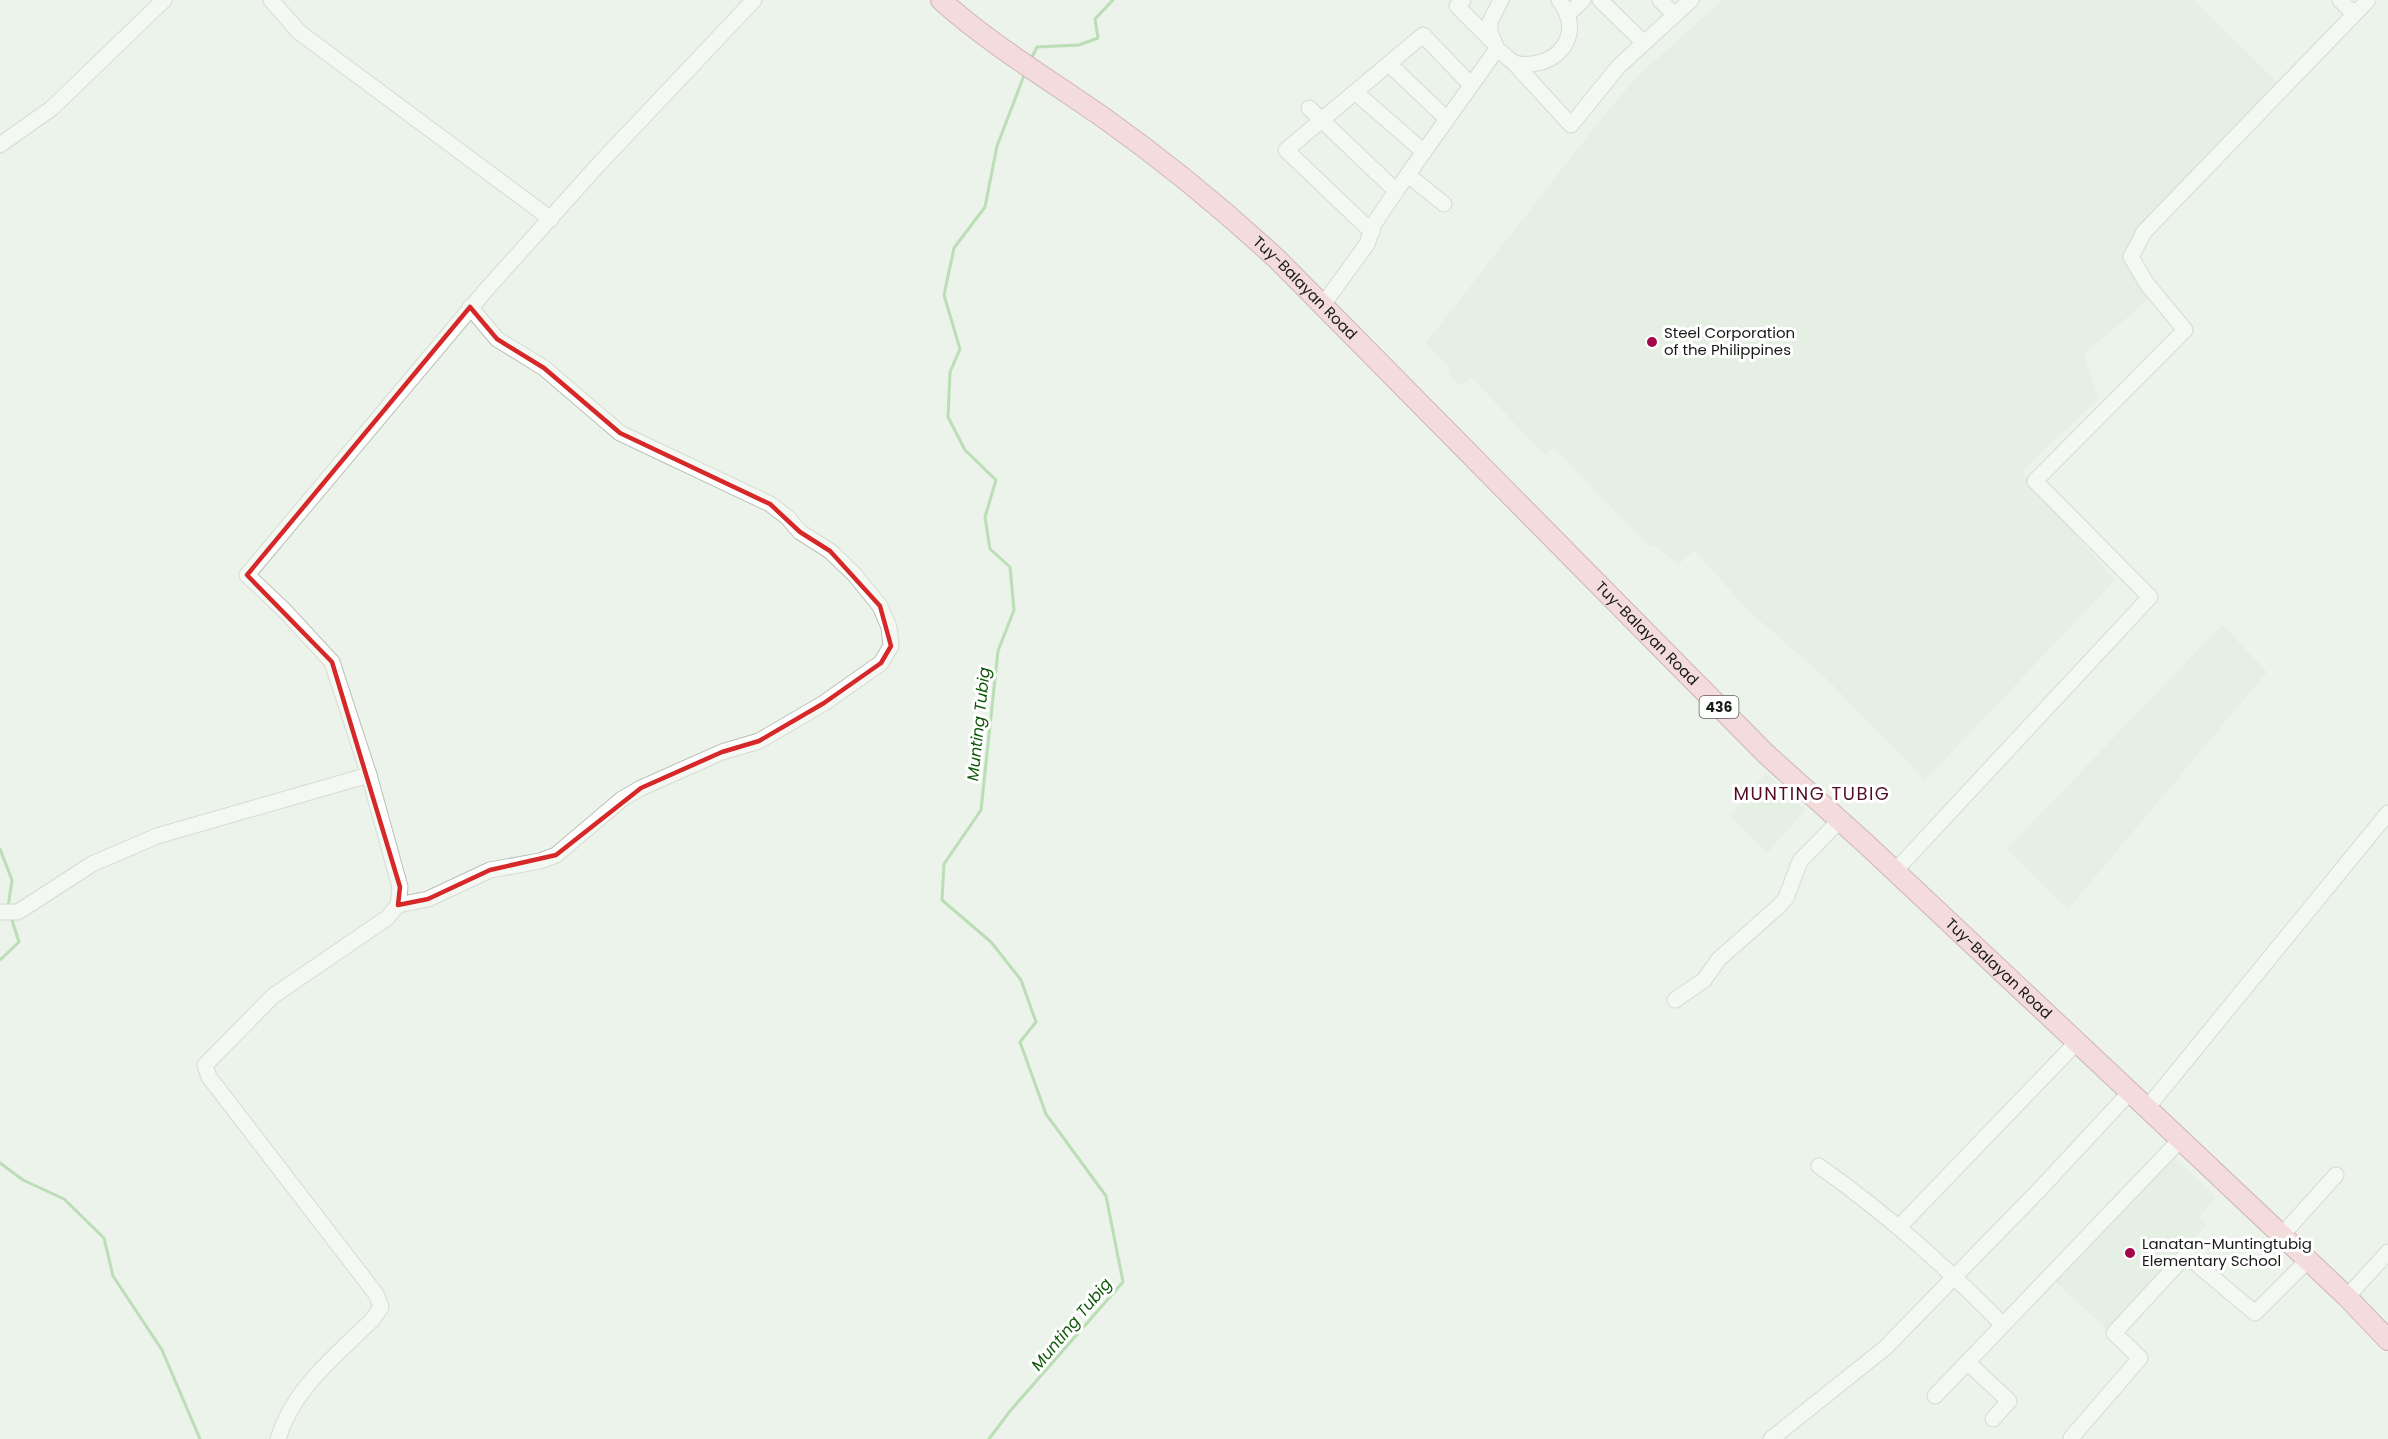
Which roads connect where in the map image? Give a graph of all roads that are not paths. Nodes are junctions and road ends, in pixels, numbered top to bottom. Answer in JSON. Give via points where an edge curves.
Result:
{"nodes":[{"id":1,"x":164,"y":0,"type":"edge"},
{"id":2,"x":271,"y":0,"type":"edge"},
{"id":3,"x":754,"y":0,"type":"edge"},
{"id":4,"x":941,"y":0,"type":"edge"},
{"id":5,"x":1463,"y":0,"type":"edge"},
{"id":6,"x":1501,"y":0,"type":"edge"},
{"id":7,"x":1559,"y":0,"type":"edge"},
{"id":8,"x":1583,"y":0,"type":"edge"},
{"id":9,"x":1600,"y":0,"type":"edge"},
{"id":10,"x":1660,"y":0,"type":"edge"},
{"id":11,"x":1691,"y":0,"type":"edge"},
{"id":12,"x":2340,"y":0,"type":"edge"},
{"id":13,"x":2368,"y":0,"type":"edge"},
{"id":14,"x":2354,"y":14,"type":"junction"},
{"id":15,"x":1568,"y":15,"type":"junction"},
{"id":16,"x":1675,"y":15,"type":"junction"},
{"id":17,"x":1644,"y":43,"type":"junction"},
{"id":18,"x":1495,"y":45,"type":"junction"},
{"id":19,"x":1515,"y":63,"type":"junction"},
{"id":20,"x":1389,"y":64,"type":"junction"},
{"id":21,"x":1471,"y":85,"type":"junction"},
{"id":22,"x":1355,"y":92,"type":"junction"},
{"id":23,"x":1309,"y":108,"type":"dead end"},
{"id":24,"x":1447,"y":119,"type":"junction"},
{"id":25,"x":1321,"y":120,"type":"junction"},
{"id":26,"x":0,"y":145,"type":"edge"},
{"id":27,"x":1424,"y":152,"type":"junction"},
{"id":28,"x":1408,"y":175,"type":"junction"},
{"id":29,"x":1396,"y":191,"type":"junction"},
{"id":30,"x":1444,"y":204,"type":"dead end"},
{"id":31,"x":551,"y":219,"type":"junction"},
{"id":32,"x":1371,"y":228,"type":"junction"},
{"id":33,"x":1320,"y":304,"type":"junction"},
{"id":34,"x":470,"y":307,"type":"junction"},
{"id":35,"x":369,"y":775,"type":"junction"},
{"id":36,"x":2388,"y":813,"type":"edge"},
{"id":37,"x":1840,"y":820,"type":"junction"},
{"id":38,"x":1894,"y":872,"type":"junction"},
{"id":39,"x":398,"y":905,"type":"junction"},
{"id":40,"x":0,"y":912,"type":"edge"},
{"id":41,"x":1675,"y":1000,"type":"dead end"},
{"id":42,"x":2077,"y":1042,"type":"junction"},
{"id":43,"x":2130,"y":1092,"type":"junction"},
{"id":44,"x":2147,"y":1108,"type":"junction"},
{"id":45,"x":2180,"y":1140,"type":"junction"},
{"id":46,"x":1819,"y":1166,"type":"dead end"},
{"id":47,"x":2336,"y":1175,"type":"dead end"},
{"id":48,"x":1899,"y":1227,"type":"junction"},
{"id":49,"x":2282,"y":1235,"type":"junction"},
{"id":50,"x":2388,"y":1252,"type":"edge"},
{"id":51,"x":2308,"y":1260,"type":"junction"},
{"id":52,"x":1953,"y":1275,"type":"junction"},
{"id":53,"x":2347,"y":1297,"type":"junction"},
{"id":54,"x":2003,"y":1325,"type":"junction"},
{"id":55,"x":2388,"y":1340,"type":"edge"},
{"id":56,"x":1967,"y":1362,"type":"junction"},
{"id":57,"x":1935,"y":1396,"type":"dead end"},
{"id":58,"x":1993,"y":1419,"type":"dead end"},
{"id":59,"x":2071,"y":1438,"type":"edge"},
{"id":60,"x":278,"y":1439,"type":"edge"},
{"id":61,"x":1771,"y":1439,"type":"edge"}],
"edges":[{"from":1,"to":26,"type":"street","via":[[52,108]]},
{"from":2,"to":31,"type":"street","via":[[300,32]]},
{"from":3,"to":31,"type":"street"},
{"from":4,"to":33,"type":"main road","name":"Tuy-Balayan Road","number":"436","via":[[1189,180]]},
{"from":5,"to":18,"type":"street","via":[[1457,6]]},
{"from":6,"to":18,"type":"street","via":[[1490,22]]},
{"from":7,"to":15,"type":"street"},
{"from":8,"to":15,"type":"street"},
{"from":9,"to":17,"type":"street"},
{"from":10,"to":16,"type":"street"},
{"from":11,"to":16,"type":"street"},
{"from":12,"to":14,"type":"street"},
{"from":13,"to":14,"type":"street"},
{"from":14,"to":38,"type":"street","via":[[2144,232],[2131,257],[2147,284],[2185,330],[2035,481],[2150,597]]},
{"from":15,"to":19,"type":"street","via":[[1567,40],[1556,55],[1539,65]]},
{"from":16,"to":17,"type":"street"},
{"from":17,"to":19,"type":"street","via":[[1619,66],[1571,125]]},
{"from":18,"to":19,"type":"street"},
{"from":18,"to":21,"type":"street"},
{"from":20,"to":21,"type":"street","via":[[1423,35]]},
{"from":20,"to":22,"type":"street"},
{"from":20,"to":24,"type":"street"},
{"from":21,"to":24,"type":"street"},
{"from":22,"to":25,"type":"street"},
{"from":22,"to":27,"type":"street"},
{"from":23,"to":25,"type":"street"},
{"from":24,"to":27,"type":"street"},
{"from":25,"to":29,"type":"street"},
{"from":25,"to":32,"type":"street","via":[[1286,150]]},
{"from":27,"to":28,"type":"street"},
{"from":28,"to":29,"type":"street"},
{"from":28,"to":30,"type":"street"},
{"from":29,"to":32,"type":"street"},
{"from":31,"to":34,"type":"street"},
{"from":32,"to":33,"type":"street","via":[[1367,244]]},
{"from":33,"to":37,"type":"main road","name":"Tuy-Balayan Road","number":"436","via":[[1766,754]]},
{"from":34,"to":35,"type":"street","via":[[247,575],[332,662]]},
{"from":34,"to":39,"type":"street","via":[[497,339],[544,368],[620,433],[770,504],[788,517],[800,532],[830,551],[854,573],[880,606],[889,627],[891,646],[881,663],[824,703],[759,741],[722,752],[641,788],[622,799],[556,855],[490,870],[428,899]]},
{"from":35,"to":39,"type":"street","via":[[399,887]]},
{"from":35,"to":40,"type":"street","via":[[157,836],[92,864],[18,912]]},
{"from":36,"to":44,"type":"street"},
{"from":37,"to":38,"type":"main road","name":"Tuy-Balayan Road","number":"436"},
{"from":37,"to":41,"type":"street","via":[[1800,861],[1779,906],[1725,953],[1704,980]]},
{"from":38,"to":42,"type":"main road","name":"Tuy-Balayan Road","number":"436"},
{"from":39,"to":60,"type":"street","via":[[387,918],[273,996],[205,1065],[209,1077],[376,1294],[381,1307],[302,1389],[285,1415]]},
{"from":42,"to":43,"type":"main road","name":"Tuy-Balayan Road","number":"436"},
{"from":42,"to":48,"type":"street"},
{"from":43,"to":44,"type":"main road","name":"Tuy-Balayan Road","number":"436"},
{"from":43,"to":52,"type":"street"},
{"from":44,"to":45,"type":"main road","name":"Tuy-Balayan Road","number":"436"},
{"from":45,"to":49,"type":"main road","name":"Tuy-Balayan Road","number":"436"},
{"from":45,"to":54,"type":"street"},
{"from":46,"to":48,"type":"street"},
{"from":47,"to":49,"type":"street"},
{"from":48,"to":52,"type":"street"},
{"from":49,"to":51,"type":"main road","name":"Tuy-Balayan Road","number":"436"},
{"from":50,"to":53,"type":"street"},
{"from":51,"to":53,"type":"main road","name":"Tuy-Balayan Road","number":"436"},
{"from":51,"to":59,"type":"street","via":[[2255,1313],[2186,1255],[2114,1333],[2140,1358]]},
{"from":52,"to":54,"type":"street"},
{"from":52,"to":61,"type":"street","via":[[1885,1348]]},
{"from":53,"to":55,"type":"main road","name":"Tuy-Balayan Road","number":"436"},
{"from":54,"to":56,"type":"street"},
{"from":56,"to":57,"type":"street"},
{"from":56,"to":58,"type":"street","via":[[2009,1401]]}]}
